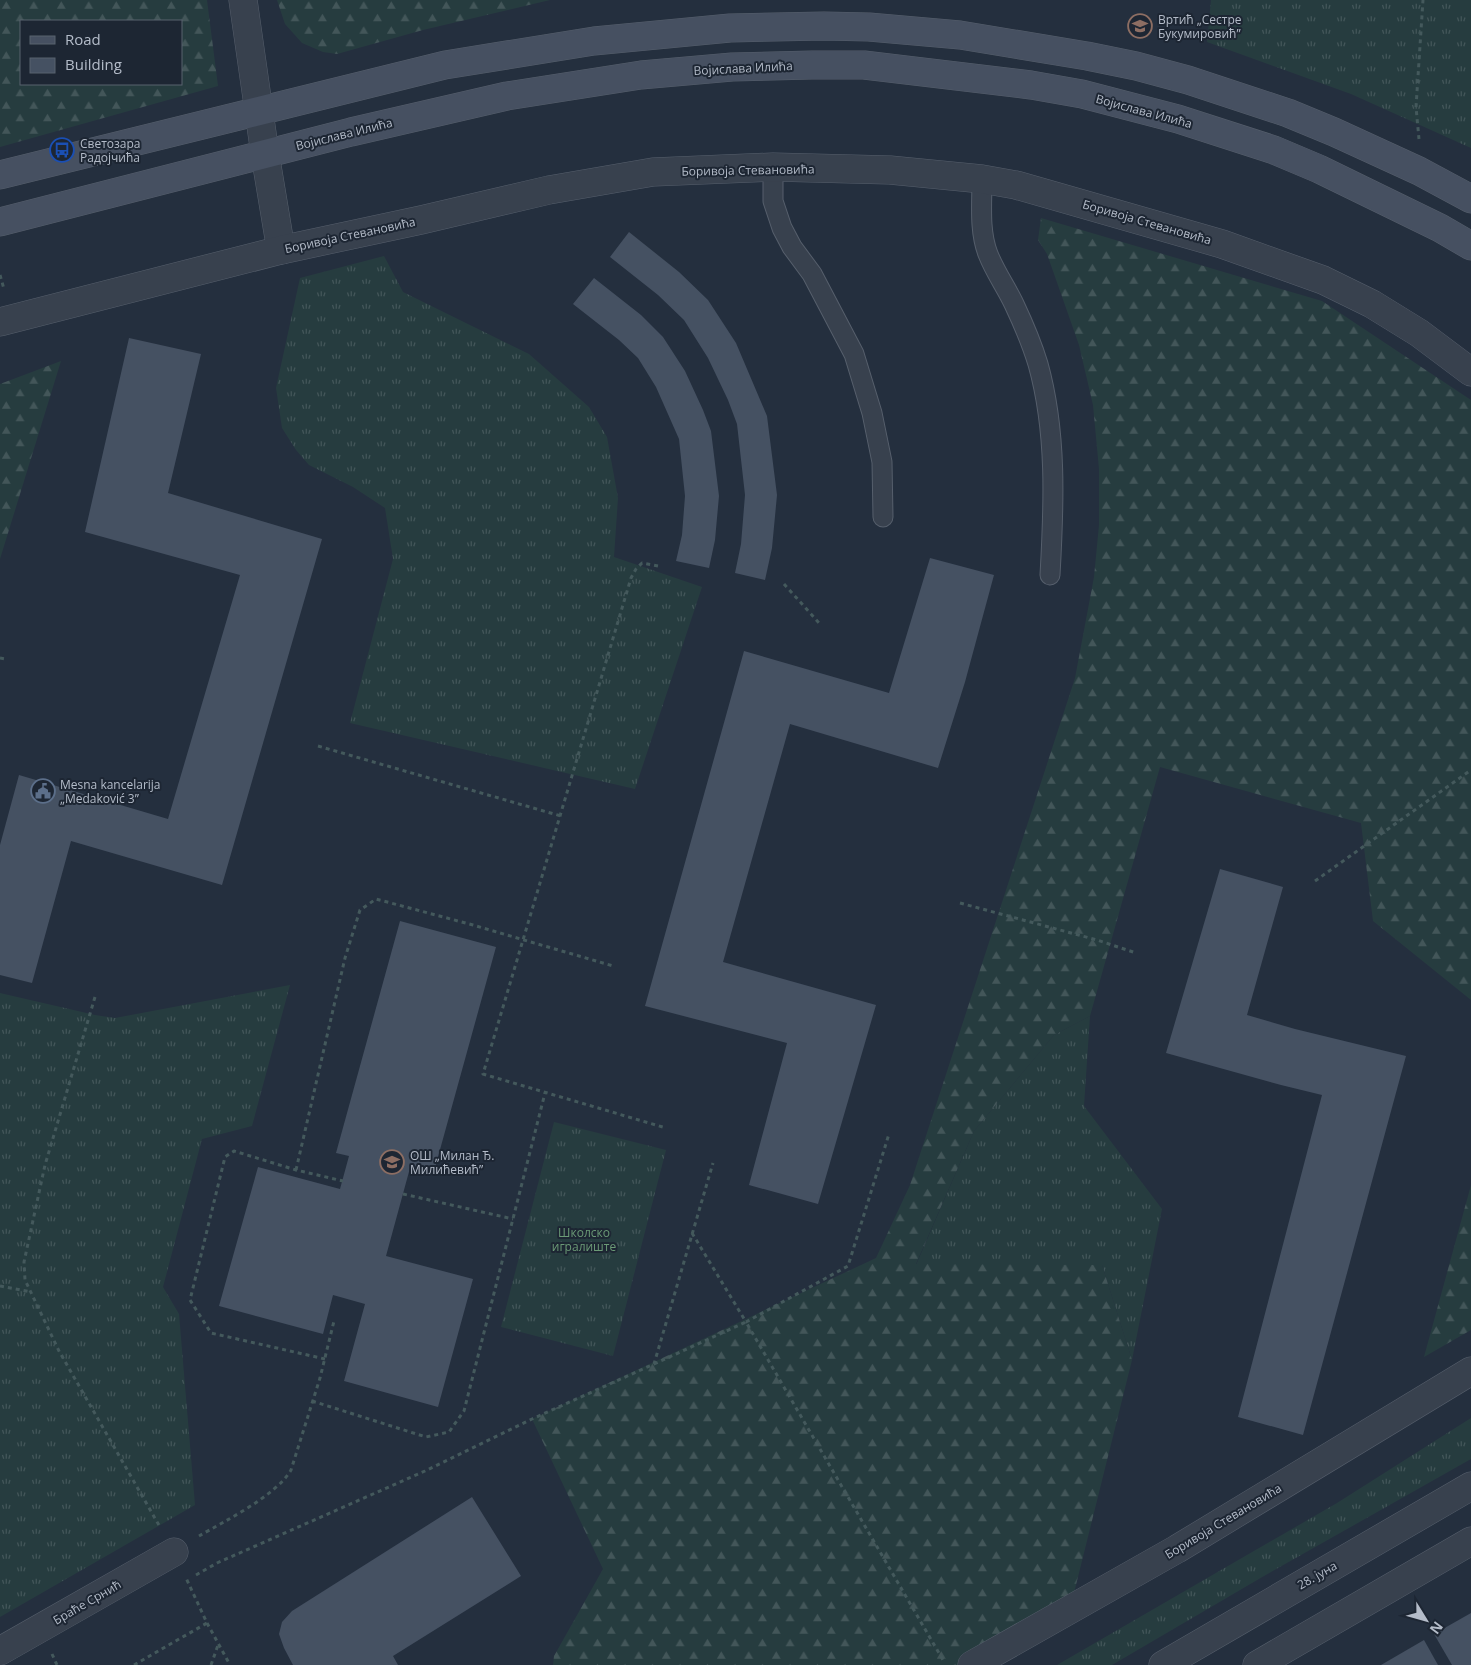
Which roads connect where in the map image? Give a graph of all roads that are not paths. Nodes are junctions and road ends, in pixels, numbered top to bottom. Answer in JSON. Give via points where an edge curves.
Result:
{"nodes":[{"id":1,"x":243,"y":0,"type":"edge"},
{"id":2,"x":259,"y":111,"type":"junction"},
{"id":3,"x":265,"y":154,"type":"junction"},
{"id":4,"x":773,"y":167,"type":"junction"},
{"id":5,"x":0,"y":175,"type":"edge"},
{"id":6,"x":982,"y":179,"type":"junction"},
{"id":7,"x":1471,"y":199,"type":"edge"},
{"id":8,"x":0,"y":222,"type":"edge"},
{"id":9,"x":1471,"y":246,"type":"edge"},
{"id":10,"x":281,"y":250,"type":"junction"},
{"id":11,"x":0,"y":322,"type":"edge"},
{"id":12,"x":1471,"y":372,"type":"edge"},
{"id":13,"x":883,"y":517,"type":"dead end"},
{"id":14,"x":1050,"y":575,"type":"dead end"},
{"id":15,"x":1471,"y":1371,"type":"edge"},
{"id":16,"x":1471,"y":1486,"type":"edge"},
{"id":17,"x":1471,"y":1542,"type":"edge"},
{"id":18,"x":174,"y":1552,"type":"road end"},
{"id":19,"x":0,"y":1651,"type":"edge"},
{"id":20,"x":972,"y":1665,"type":"edge"},
{"id":21,"x":1163,"y":1665,"type":"edge"},
{"id":22,"x":1257,"y":1665,"type":"edge"}],
"edges":[{"from":1,"to":2,"type":"street"},
{"from":2,"to":3,"type":"street"},
{"from":2,"to":5,"type":"main road"},
{"from":2,"to":7,"type":"main road","via":[[444,65],[594,41],[730,28],[869,27],[960,35],[1032,46],[1136,66],[1188,80],[1334,132]]},
{"from":3,"to":8,"type":"main road","name":"Војислава Илића"},
{"from":3,"to":9,"type":"main road","name":"Војислава Илића","via":[[507,96],[641,75],[732,67],[864,65],[1031,85],[1082,94],[1178,119],[1274,150],[1319,169]]},
{"from":3,"to":10,"type":"street"},
{"from":4,"to":6,"type":"street","name":"Боривоја Стевановића","via":[[890,170]]},
{"from":4,"to":10,"type":"street","name":"Боривоја Стевановића","via":[[653,172],[549,190]]},
{"from":4,"to":13,"type":"lane","via":[[773,202],[782,228],[812,274],[854,354],[872,413],[882,462]]},
{"from":6,"to":12,"type":"street","name":"Боривоја Стевановића","via":[[1016,184],[1222,244],[1323,280],[1372,304],[1419,333]]},
{"from":6,"to":14,"type":"lane","via":[[982,232],[987,253],[1026,332],[1038,364],[1048,409],[1052,451]]},
{"from":10,"to":11,"type":"street","name":"Боривоја Стевановића"},
{"from":15,"to":20,"type":"street","name":"Боривоја Стевановића","via":[[1177,1549]]},
{"from":16,"to":21,"type":"street","name":"28. јуна"},
{"from":17,"to":22,"type":"street"},
{"from":18,"to":19,"type":"street","name":"Браће Срнић"}]}
